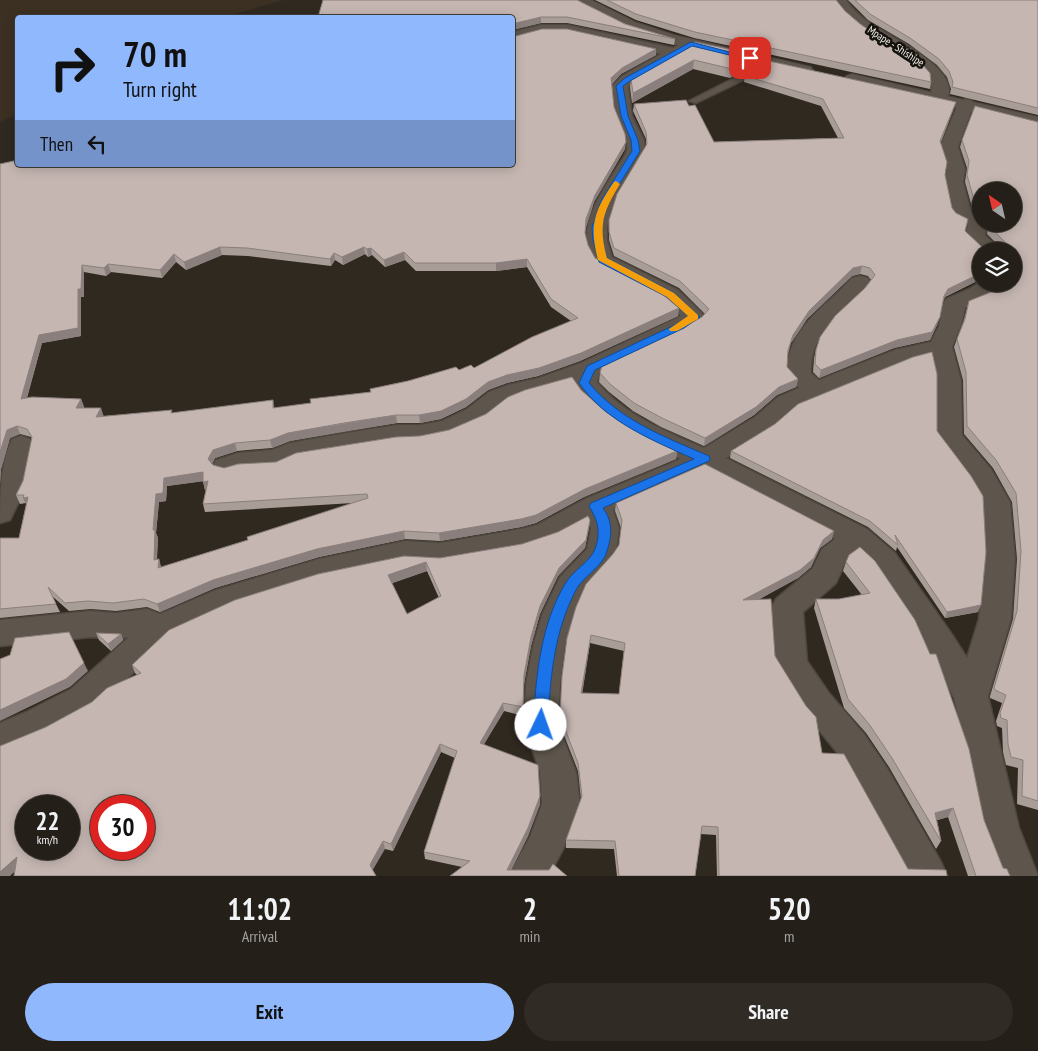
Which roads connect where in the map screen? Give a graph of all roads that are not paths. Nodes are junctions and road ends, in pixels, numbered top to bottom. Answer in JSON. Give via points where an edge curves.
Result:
{"nodes":[{"id":1,"x":580,"y":0,"type":"edge"},
{"id":2,"x":840,"y":0,"type":"edge"},
{"id":3,"x":515,"y":36,"type":"edge"},
{"id":4,"x":683,"y":49,"type":"junction"},
{"id":5,"x":766,"y":62,"type":"junction"},
{"id":6,"x":822,"y":73,"type":"edge"},
{"id":7,"x":841,"y":77,"type":"edge"},
{"id":8,"x":940,"y":98,"type":"junction"},
{"id":9,"x":693,"y":101,"type":"dead end"},
{"id":10,"x":966,"y":104,"type":"junction"},
{"id":11,"x":1038,"y":122,"type":"edge"},
{"id":12,"x":980,"y":242,"type":"edge"},
{"id":13,"x":860,"y":283,"type":"dead end"},
{"id":14,"x":980,"y":292,"type":"edge"},
{"id":15,"x":940,"y":348,"type":"junction"},
{"id":16,"x":590,"y":368,"type":"junction"},
{"id":17,"x":815,"y":390,"type":"junction"},
{"id":18,"x":21,"y":444,"type":"dead end"},
{"id":19,"x":705,"y":459,"type":"junction"},
{"id":20,"x":226,"y":466,"type":"edge"},
{"id":21,"x":595,"y":506,"type":"junction"},
{"id":22,"x":0,"y":514,"type":"edge"},
{"id":23,"x":857,"y":538,"type":"junction"},
{"id":24,"x":160,"y":628,"type":"junction"},
{"id":25,"x":0,"y":633,"type":"edge"},
{"id":26,"x":971,"y":696,"type":"junction"},
{"id":27,"x":0,"y":739,"type":"edge"},
{"id":28,"x":528,"y":876,"type":"edge"},
{"id":29,"x":927,"y":876,"type":"edge"},
{"id":30,"x":1018,"y":876,"type":"edge"}],
"edges":[{"from":1,"to":4,"type":"street"},
{"from":2,"to":8,"type":"street","name":"Mpape - Shishipe","via":[[856,20],[905,50],[933,72],[940,85]]},
{"from":3,"to":4,"type":"street","via":[[541,29],[566,29]]},
{"from":4,"to":5,"type":"street"},
{"from":4,"to":16,"type":"street","via":[[620,86],[624,116],[635,140],[636,151],[605,201],[597,227],[597,240],[602,260],[670,295],[695,317]]},
{"from":5,"to":6,"type":"street"},
{"from":5,"to":9,"type":"lane","via":[[757,70]]},
{"from":7,"to":8,"type":"street"},
{"from":8,"to":10,"type":"street"},
{"from":10,"to":11,"type":"street"},
{"from":10,"to":12,"type":"street","via":[[949,147],[956,169],[954,182],[962,216],[976,222],[974,237]]},
{"from":13,"to":17,"type":"street","via":[[822,319],[798,354],[799,375]]},
{"from":14,"to":15,"type":"street","via":[[954,304],[950,326]]},
{"from":15,"to":17,"type":"street","via":[[903,355]]},
{"from":15,"to":26,"type":"street","via":[[949,380],[950,436],[981,476],[996,502],[1000,559],[994,619]]},
{"from":16,"to":19,"type":"street","via":[[584,383],[614,414]]},
{"from":16,"to":20,"type":"street","via":[[498,398],[476,415],[448,428],[346,442]]},
{"from":17,"to":19,"type":"street","via":[[787,404],[764,423]]},
{"from":18,"to":22,"type":"street","via":[[11,489]]},
{"from":19,"to":21,"type":"street"},
{"from":19,"to":23,"type":"street"},
{"from":21,"to":24,"type":"street","via":[[547,532],[522,540],[440,554],[405,552],[319,570],[227,598]]},
{"from":21,"to":28,"type":"street","via":[[606,528],[601,553],[571,585],[549,646],[541,725],[558,772],[561,804],[545,847]]},
{"from":23,"to":26,"type":"street","via":[[884,562],[942,645]]},
{"from":23,"to":29,"type":"street","via":[[833,557],[826,575],[788,608],[792,664],[817,703],[852,745]]},
{"from":24,"to":25,"type":"street","via":[[147,622]]},
{"from":24,"to":27,"type":"street","via":[[83,699]]},
{"from":26,"to":30,"type":"street","via":[[1000,828]]}]}
